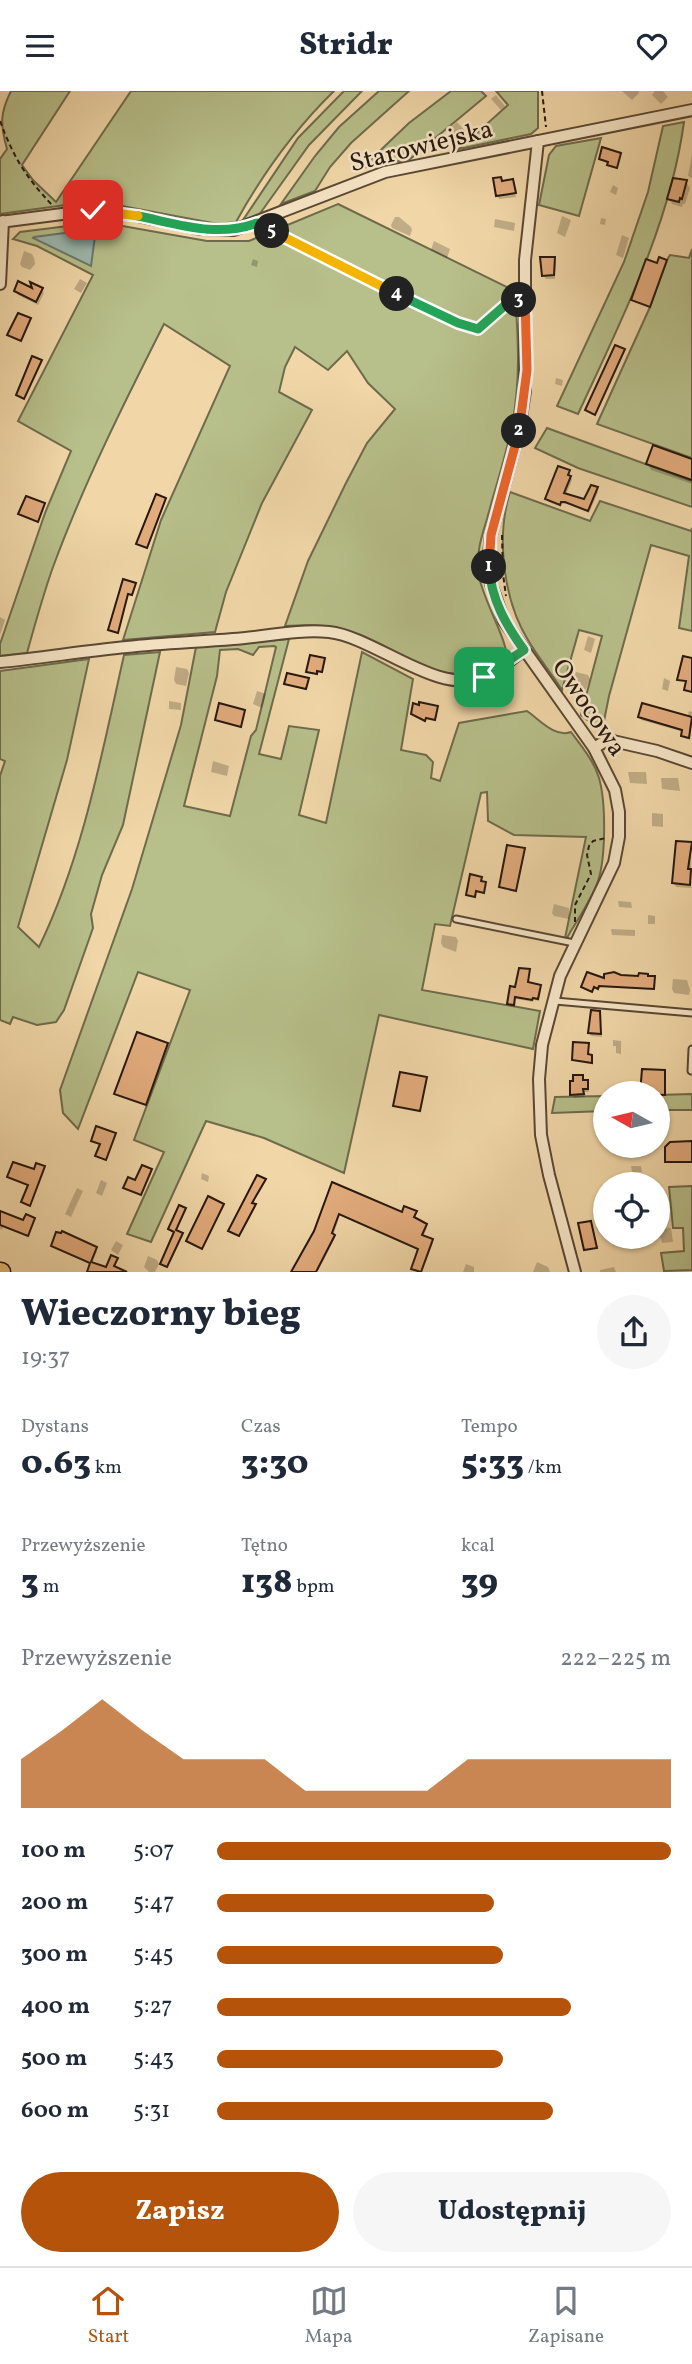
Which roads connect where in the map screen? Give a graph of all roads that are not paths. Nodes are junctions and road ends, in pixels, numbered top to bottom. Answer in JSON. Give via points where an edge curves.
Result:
{"nodes":[{"id":1,"x":692,"y":110,"type":"edge"},
{"id":2,"x":543,"y":140,"type":"junction"},
{"id":3,"x":1,"y":221,"type":"edge"},
{"id":4,"x":0,"y":284,"type":"edge"},
{"id":5,"x":524,"y":650,"type":"junction"},
{"id":6,"x":0,"y":662,"type":"edge"},
{"id":7,"x":594,"y":748,"type":"junction"},
{"id":8,"x":692,"y":763,"type":"edge"},
{"id":9,"x":456,"y":919,"type":"dead end"},
{"id":10,"x":574,"y":943,"type":"junction"},
{"id":11,"x":552,"y":1001,"type":"junction"},
{"id":12,"x":692,"y":1013,"type":"edge"},
{"id":13,"x":692,"y":1049,"type":"edge"},
{"id":14,"x":691,"y":1071,"type":"edge"},
{"id":15,"x":575,"y":1272,"type":"edge"}],
"edges":[{"from":1,"to":2,"type":"street","name":"Starowiejska"},
{"from":2,"to":3,"type":"street","name":"Starowiejska","via":[[368,177],[234,230],[109,211]]},
{"from":2,"to":5,"type":"street","via":[[525,260],[526,391],[489,554],[495,600]]},
{"from":3,"to":4,"type":"street"},
{"from":5,"to":6,"type":"street","name":"Owocowa","via":[[484,677],[470,680],[446,678],[404,664],[330,632],[125,647]]},
{"from":5,"to":7,"type":"street","name":"Owocowa"},
{"from":7,"to":8,"type":"street","via":[[607,740]]},
{"from":7,"to":10,"type":"street","name":"Owocowa","via":[[615,790],[620,829],[608,878]]},
{"from":9,"to":10,"type":"lane"},
{"from":10,"to":11,"type":"street","name":"Owocowa"},
{"from":11,"to":12,"type":"lane"},
{"from":11,"to":15,"type":"street","name":"Owocowa","via":[[542,1045],[540,1125]]},
{"from":13,"to":14,"type":"lane"}]}
